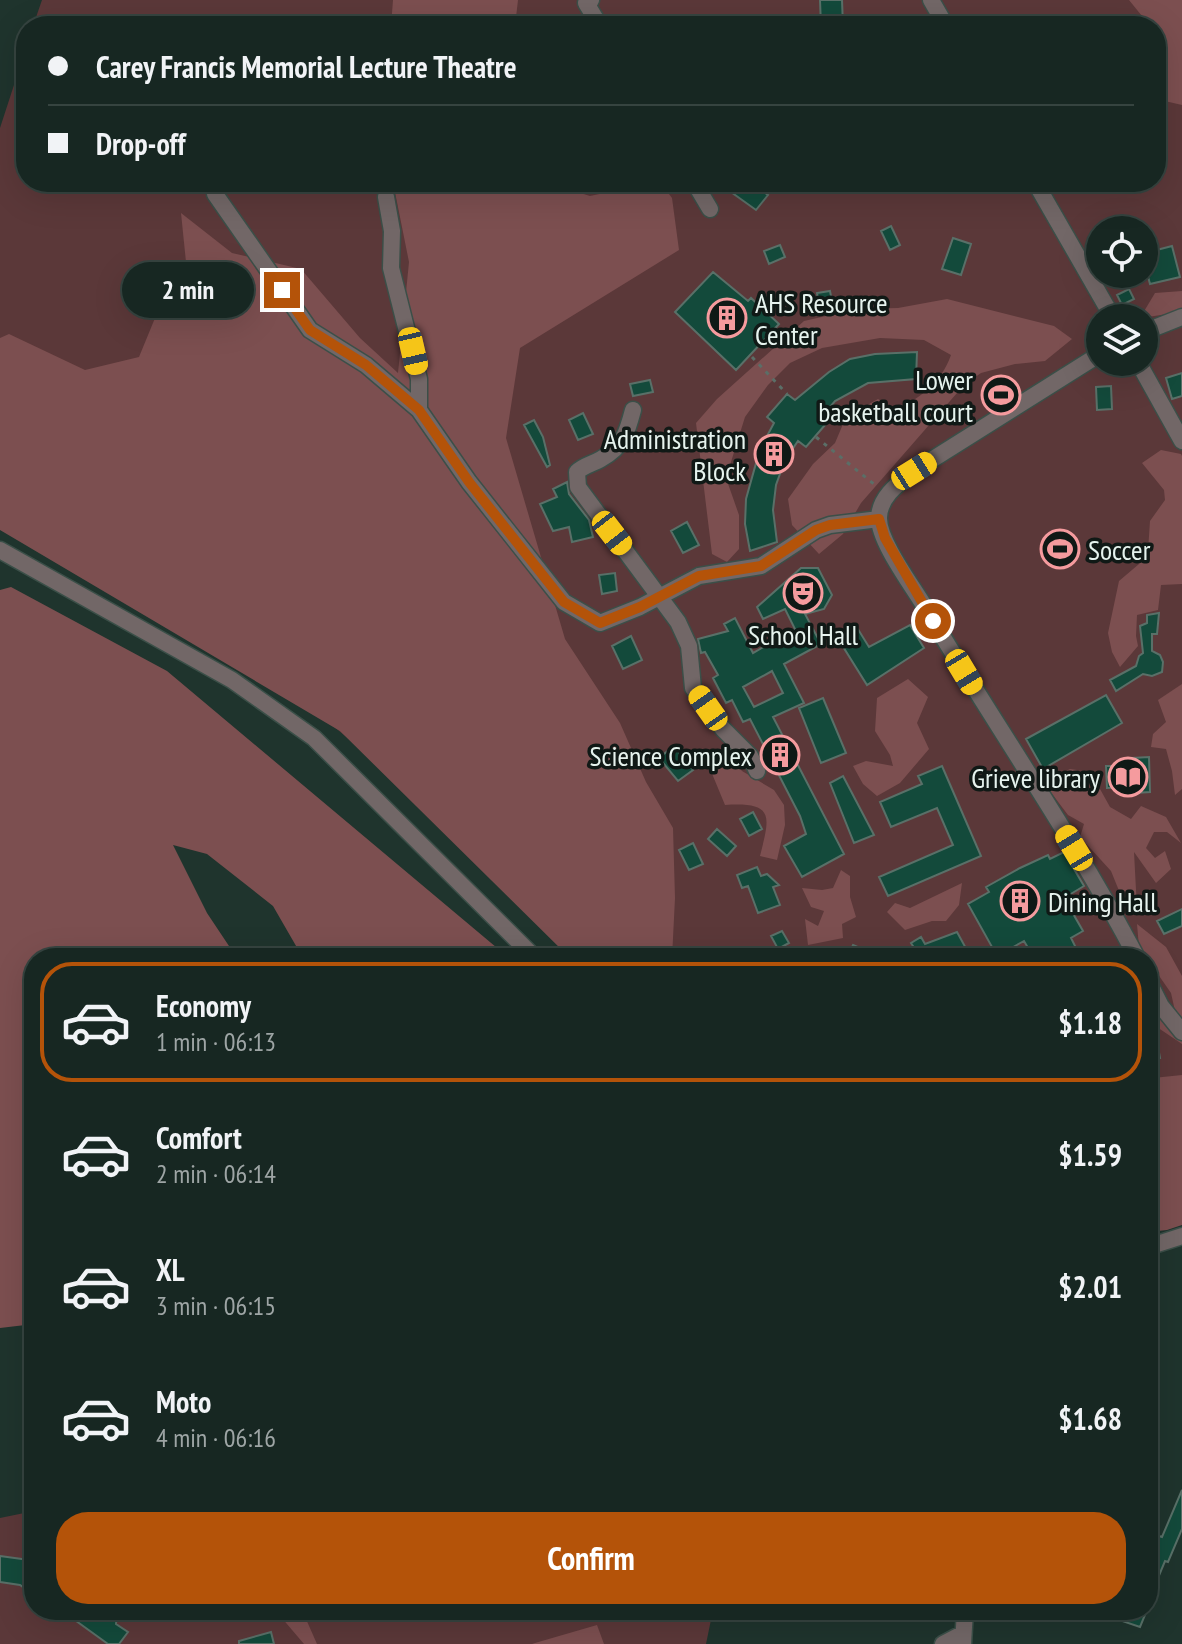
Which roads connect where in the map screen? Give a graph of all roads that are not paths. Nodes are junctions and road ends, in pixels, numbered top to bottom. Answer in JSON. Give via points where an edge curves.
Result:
{"nodes":[{"id":1,"x":591,"y":0,"type":"edge"},
{"id":2,"x":594,"y":16,"type":"edge"},
{"id":3,"x":700,"y":192,"type":"edge"},
{"id":4,"x":1041,"y":192,"type":"edge"},
{"id":5,"x":215,"y":194,"type":"dead end"},
{"id":6,"x":386,"y":197,"type":"dead end"},
{"id":7,"x":710,"y":209,"type":"dead end"},
{"id":8,"x":1105,"y":304,"type":"edge"},
{"id":9,"x":1182,"y":317,"type":"edge"},
{"id":10,"x":1158,"y":326,"type":"edge"},
{"id":11,"x":1086,"y":363,"type":"edge"},
{"id":12,"x":1146,"y":376,"type":"edge"},
{"id":13,"x":419,"y":410,"type":"junction"},
{"id":14,"x":633,"y":410,"type":"dead end"},
{"id":15,"x":1182,"y":441,"type":"edge"},
{"id":16,"x":879,"y":519,"type":"junction"},
{"id":17,"x":0,"y":550,"type":"edge"},
{"id":18,"x":661,"y":596,"type":"junction"},
{"id":19,"x":757,"y":771,"type":"dead end"},
{"id":20,"x":525,"y":948,"type":"edge"},
{"id":21,"x":1131,"y":948,"type":"edge"},
{"id":22,"x":1158,"y":1000,"type":"edge"},
{"id":23,"x":1182,"y":1032,"type":"edge"},
{"id":24,"x":1182,"y":1236,"type":"edge"},
{"id":25,"x":1158,"y":1244,"type":"edge"},
{"id":26,"x":962,"y":1639,"type":"edge"},
{"id":27,"x":943,"y":1644,"type":"edge"}],
"edges":[{"from":1,"to":2,"type":"street","via":[[586,3]]},
{"from":3,"to":7,"type":"street"},
{"from":4,"to":8,"type":"street"},
{"from":5,"to":13,"type":"street","via":[[310,330],[366,365]]},
{"from":6,"to":13,"type":"street","via":[[391,268],[419,379]]},
{"from":9,"to":10,"type":"street"},
{"from":11,"to":16,"type":"street","via":[[914,471],[888,495]]},
{"from":12,"to":15,"type":"street"},
{"from":13,"to":18,"type":"street","via":[[564,602],[600,623]]},
{"from":14,"to":18,"type":"street","via":[[620,447],[582,467],[578,487]]},
{"from":16,"to":18,"type":"street","via":[[830,525],[761,566],[709,573]]},
{"from":16,"to":21,"type":"street","via":[[933,621]]},
{"from":17,"to":20,"type":"street","via":[[232,680],[314,738]]},
{"from":18,"to":19,"type":"street","via":[[689,646],[693,688]]},
{"from":22,"to":23,"type":"street"},
{"from":24,"to":25,"type":"street"},
{"from":26,"to":27,"type":"street"}]}
